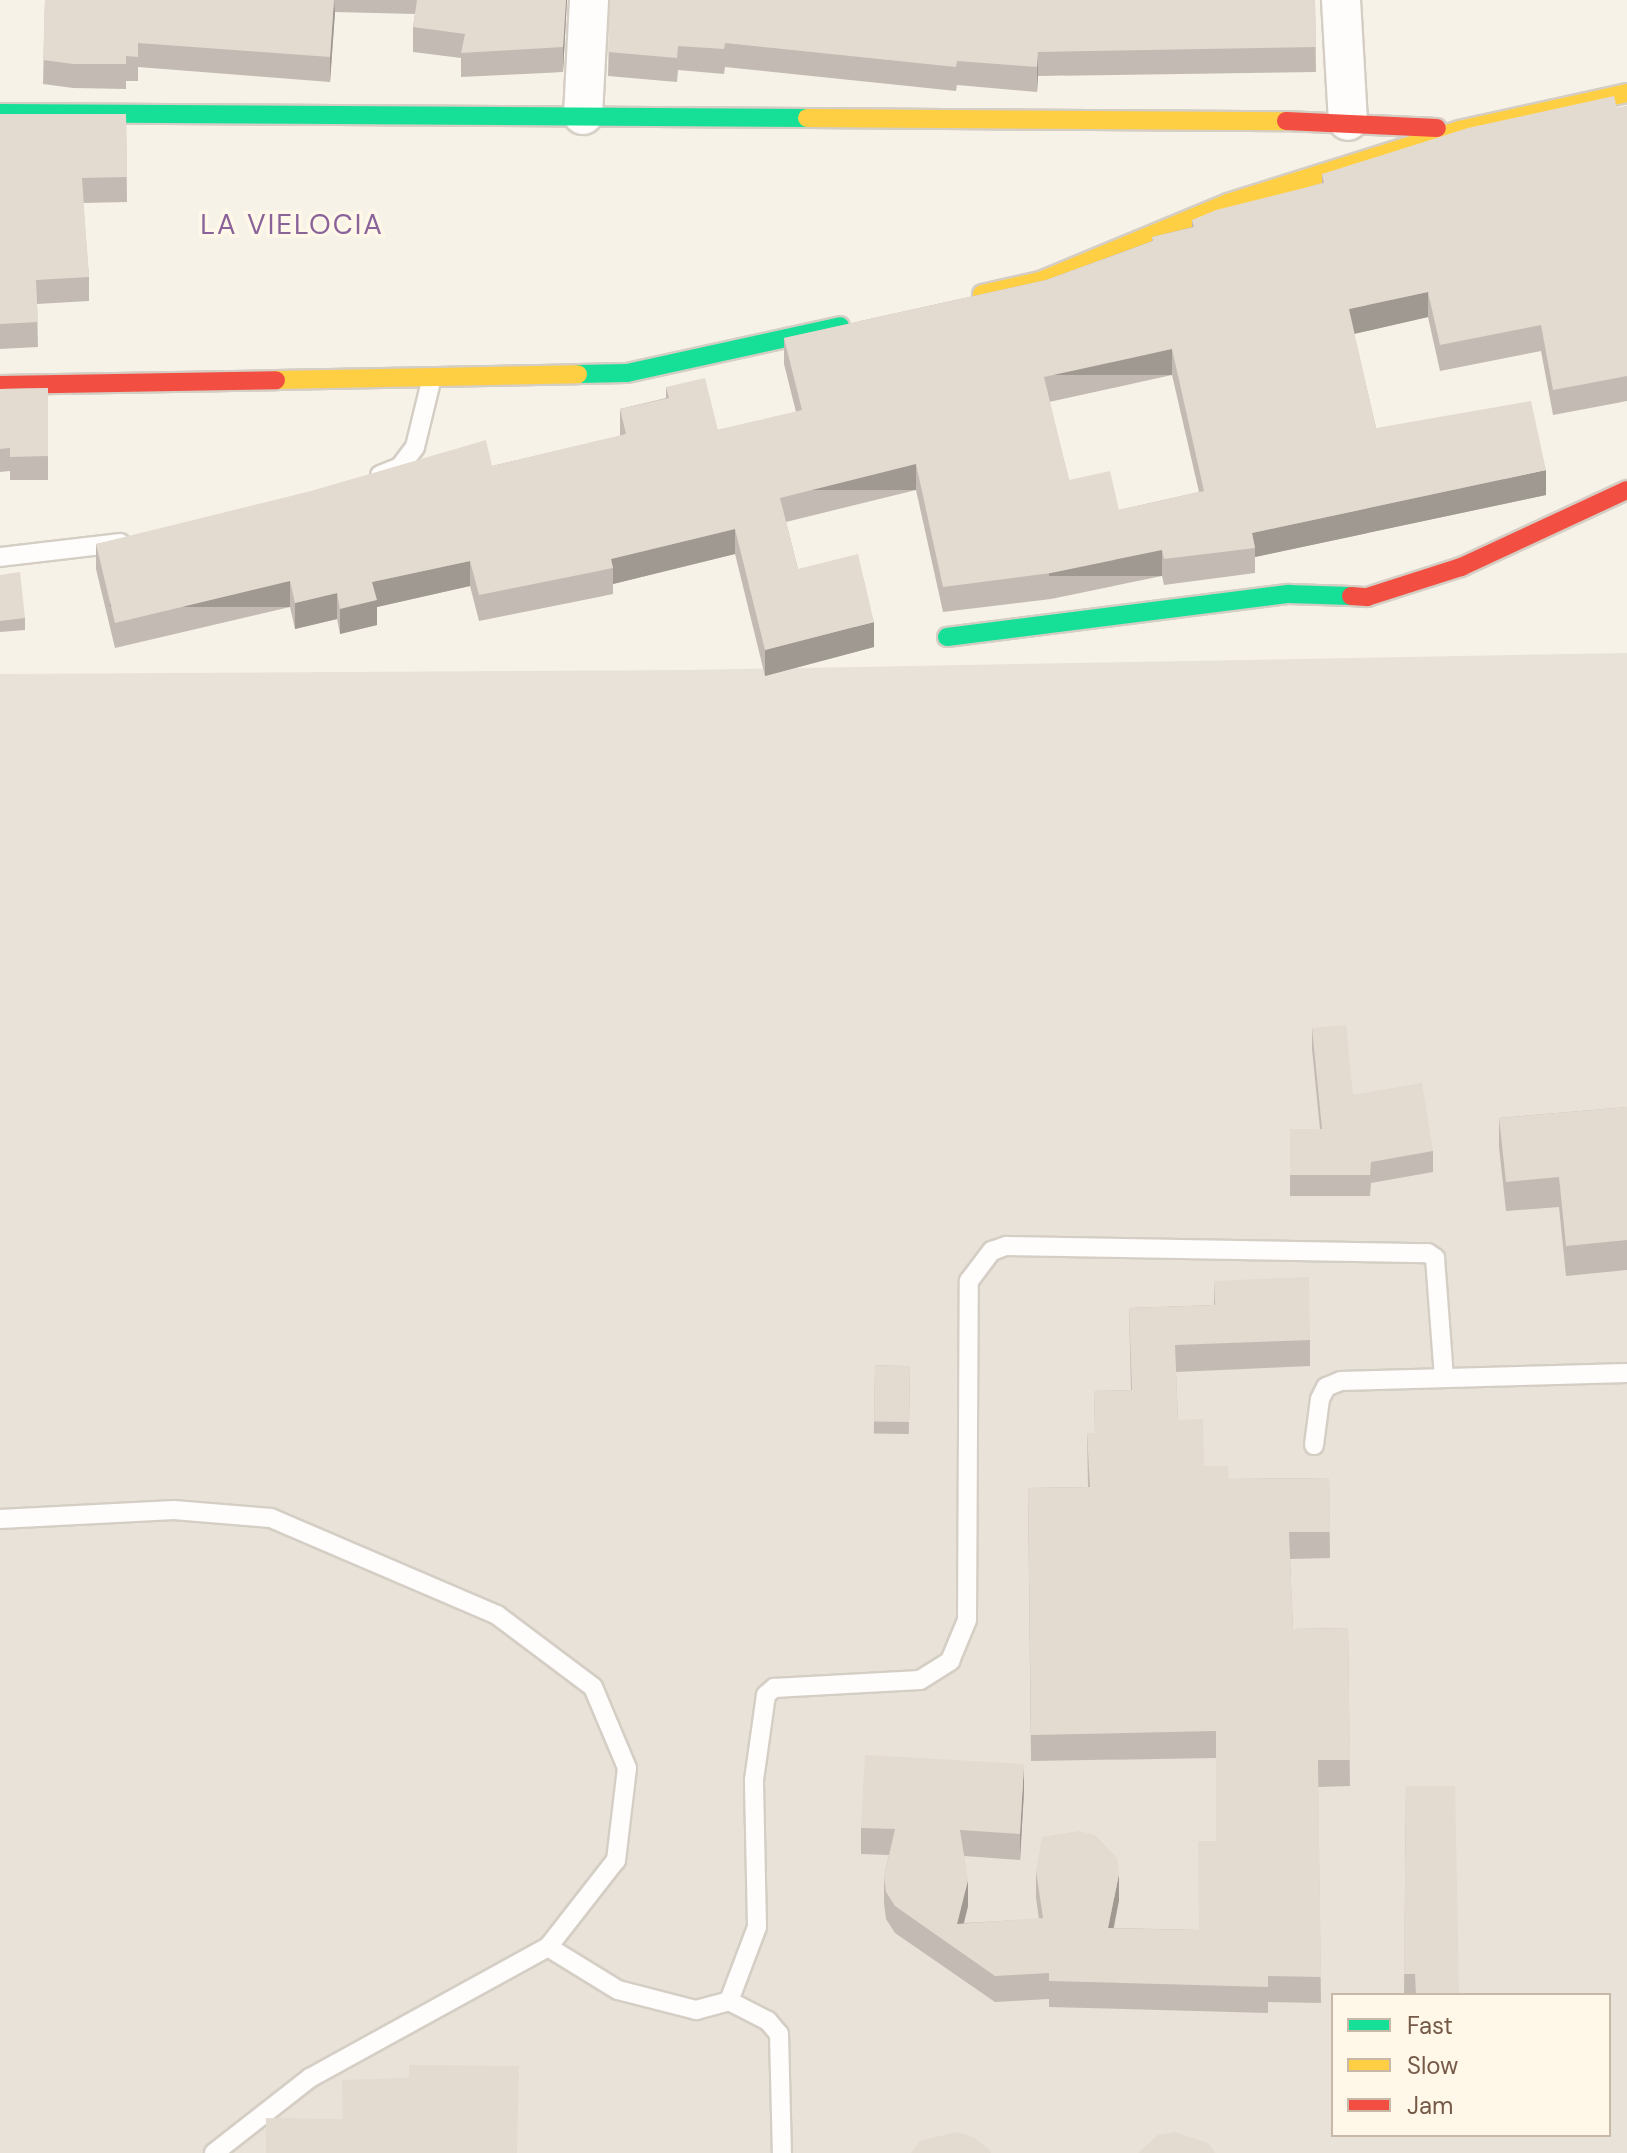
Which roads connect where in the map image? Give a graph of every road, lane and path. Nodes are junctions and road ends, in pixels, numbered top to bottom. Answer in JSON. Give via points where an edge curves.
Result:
{"nodes":[{"id":1,"x":589,"y":0,"type":"edge"},
{"id":2,"x":1341,"y":0,"type":"edge"},
{"id":3,"x":1627,"y":93,"type":"edge"},
{"id":4,"x":0,"y":113,"type":"edge"},
{"id":5,"x":583,"y":115,"type":"junction"},
{"id":6,"x":1348,"y":121,"type":"junction"},
{"id":7,"x":1459,"y":130,"type":"junction"},
{"id":8,"x":964,"y":298,"type":"edge"},
{"id":9,"x":856,"y":322,"type":"edge"},
{"id":10,"x":432,"y":375,"type":"junction"},
{"id":11,"x":0,"y":385,"type":"edge"},
{"id":12,"x":359,"y":484,"type":"edge"},
{"id":13,"x":1627,"y":490,"type":"edge"},
{"id":14,"x":137,"y":540,"type":"edge"},
{"id":15,"x":0,"y":557,"type":"edge"},
{"id":16,"x":947,"y":637,"type":"dead end"},
{"id":17,"x":1627,"y":1373,"type":"edge"},
{"id":18,"x":1444,"y":1378,"type":"junction"},
{"id":19,"x":1314,"y":1445,"type":"dead end"},
{"id":20,"x":0,"y":1519,"type":"edge"},
{"id":21,"x":548,"y":1947,"type":"junction"},
{"id":22,"x":729,"y":2001,"type":"junction"},
{"id":23,"x":214,"y":2153,"type":"edge"},
{"id":24,"x":782,"y":2153,"type":"edge"}],
"edges":[{"from":1,"to":5,"type":"street"},
{"from":2,"to":6,"type":"street"},
{"from":3,"to":7,"type":"street"},
{"from":4,"to":5,"type":"street"},
{"from":5,"to":6,"type":"street"},
{"from":6,"to":7,"type":"street"},
{"from":7,"to":8,"type":"street","via":[[1228,203],[1040,281]]},
{"from":9,"to":10,"type":"street","via":[[627,373]]},
{"from":10,"to":11,"type":"street"},
{"from":10,"to":12,"type":"lane","via":[[415,447],[400,467]]},
{"from":13,"to":16,"type":"street","via":[[1461,567],[1367,597],[1289,594]]},
{"from":14,"to":15,"type":"lane"},
{"from":17,"to":18,"type":"lane"},
{"from":18,"to":19,"type":"lane","via":[[1341,1381],[1326,1387]]},
{"from":18,"to":22,"type":"lane","via":[[1435,1258],[1428,1253],[1006,1246],[992,1251],[969,1281],[967,1620],[961,1642],[950,1661],[920,1680],[774,1688],[766,1695],[754,1780],[757,1927]]},
{"from":20,"to":21,"type":"lane","via":[[174,1510],[271,1518],[497,1615],[593,1687],[627,1768],[616,1860]]},
{"from":21,"to":22,"type":"lane","via":[[618,1990],[696,2010]]},
{"from":21,"to":23,"type":"lane","via":[[310,2078]]},
{"from":22,"to":24,"type":"lane","via":[[768,2021],[779,2034]]}]}
